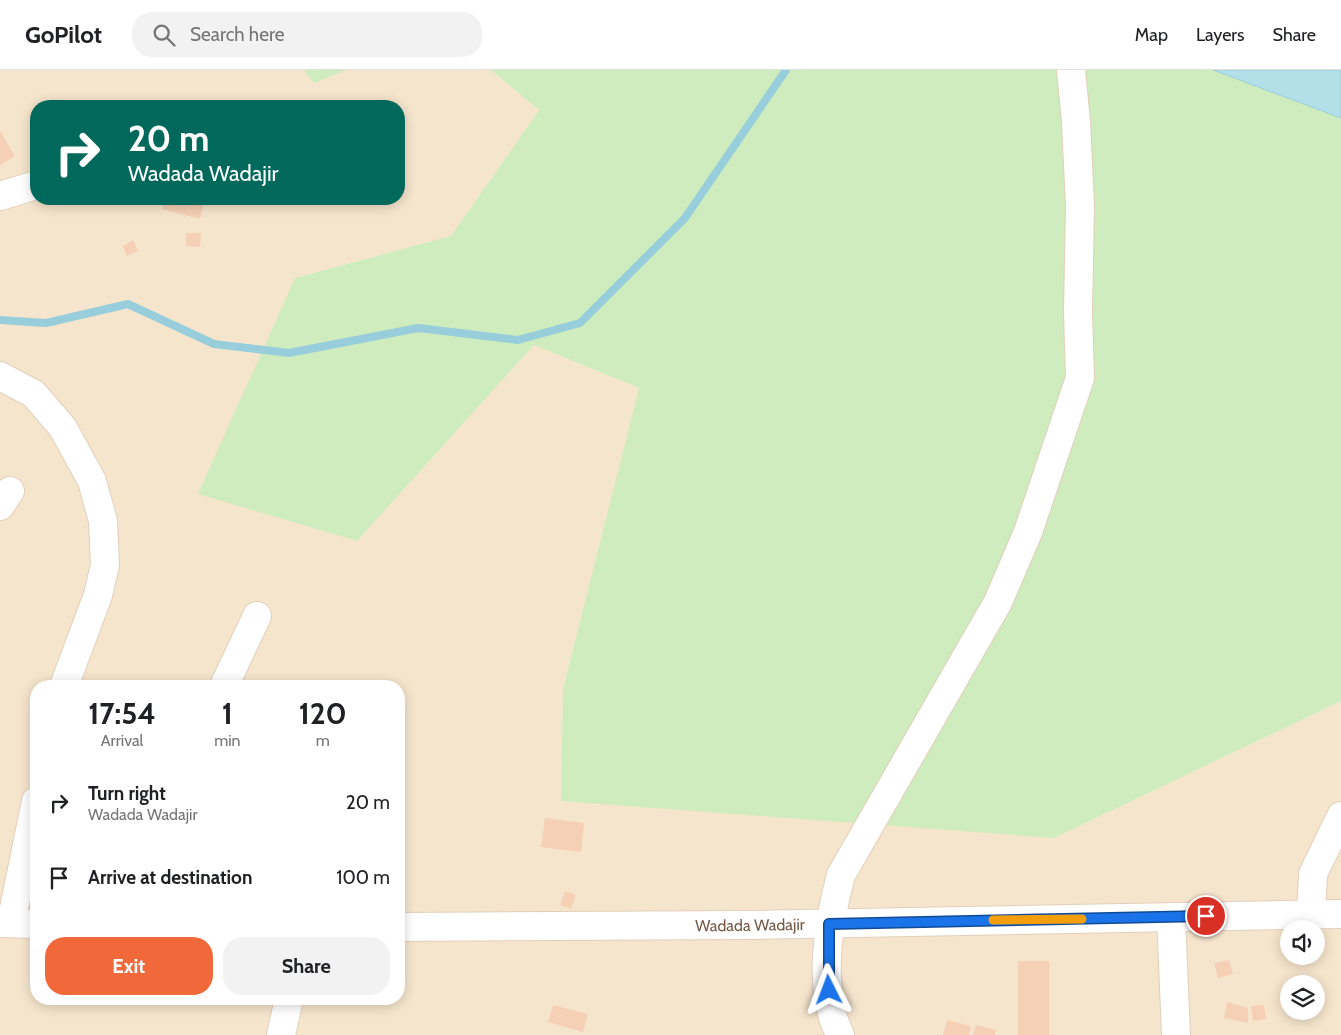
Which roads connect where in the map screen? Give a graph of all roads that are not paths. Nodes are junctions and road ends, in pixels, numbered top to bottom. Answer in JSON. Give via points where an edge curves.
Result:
{"nodes":[{"id":1,"x":1071,"y":70,"type":"edge"},
{"id":2,"x":30,"y":187,"type":"edge"},
{"id":3,"x":0,"y":196,"type":"edge"},
{"id":4,"x":0,"y":376,"type":"edge"},
{"id":5,"x":257,"y":616,"type":"dead end"},
{"id":6,"x":66,"y":680,"type":"edge"},
{"id":7,"x":227,"y":680,"type":"edge"},
{"id":8,"x":1341,"y":816,"type":"edge"},
{"id":9,"x":30,"y":838,"type":"edge"},
{"id":10,"x":1311,"y":914,"type":"junction"},
{"id":11,"x":1341,"y":914,"type":"edge"},
{"id":12,"x":1171,"y":917,"type":"junction"},
{"id":13,"x":16,"y":924,"type":"edge"},
{"id":14,"x":829,"y":924,"type":"junction"},
{"id":15,"x":405,"y":927,"type":"edge"},
{"id":16,"x":287,"y":1005,"type":"edge"},
{"id":17,"x":281,"y":1035,"type":"edge"},
{"id":18,"x":840,"y":1035,"type":"edge"},
{"id":19,"x":1176,"y":1035,"type":"edge"}],
"edges":[{"from":1,"to":14,"type":"street","via":[[1080,206],[1080,378],[1014,570],[962,668],[841,874]]},
{"from":2,"to":3,"type":"street"},
{"from":4,"to":6,"type":"street","via":[[34,394],[63,428],[92,481],[103,521],[105,565],[98,595]]},
{"from":5,"to":7,"type":"street"},
{"from":8,"to":10,"type":"street","via":[[1313,874]]},
{"from":9,"to":13,"type":"street"},
{"from":10,"to":11,"type":"street","name":"Wadada Wadajir"},
{"from":10,"to":12,"type":"street","name":"Wadada Wadajir"},
{"from":12,"to":14,"type":"street","name":"Wadada Wadajir"},
{"from":12,"to":19,"type":"street"},
{"from":14,"to":15,"type":"street","name":"Wadada Wadajir"},
{"from":14,"to":18,"type":"street","via":[[831,1009]]},
{"from":16,"to":17,"type":"street"}]}
